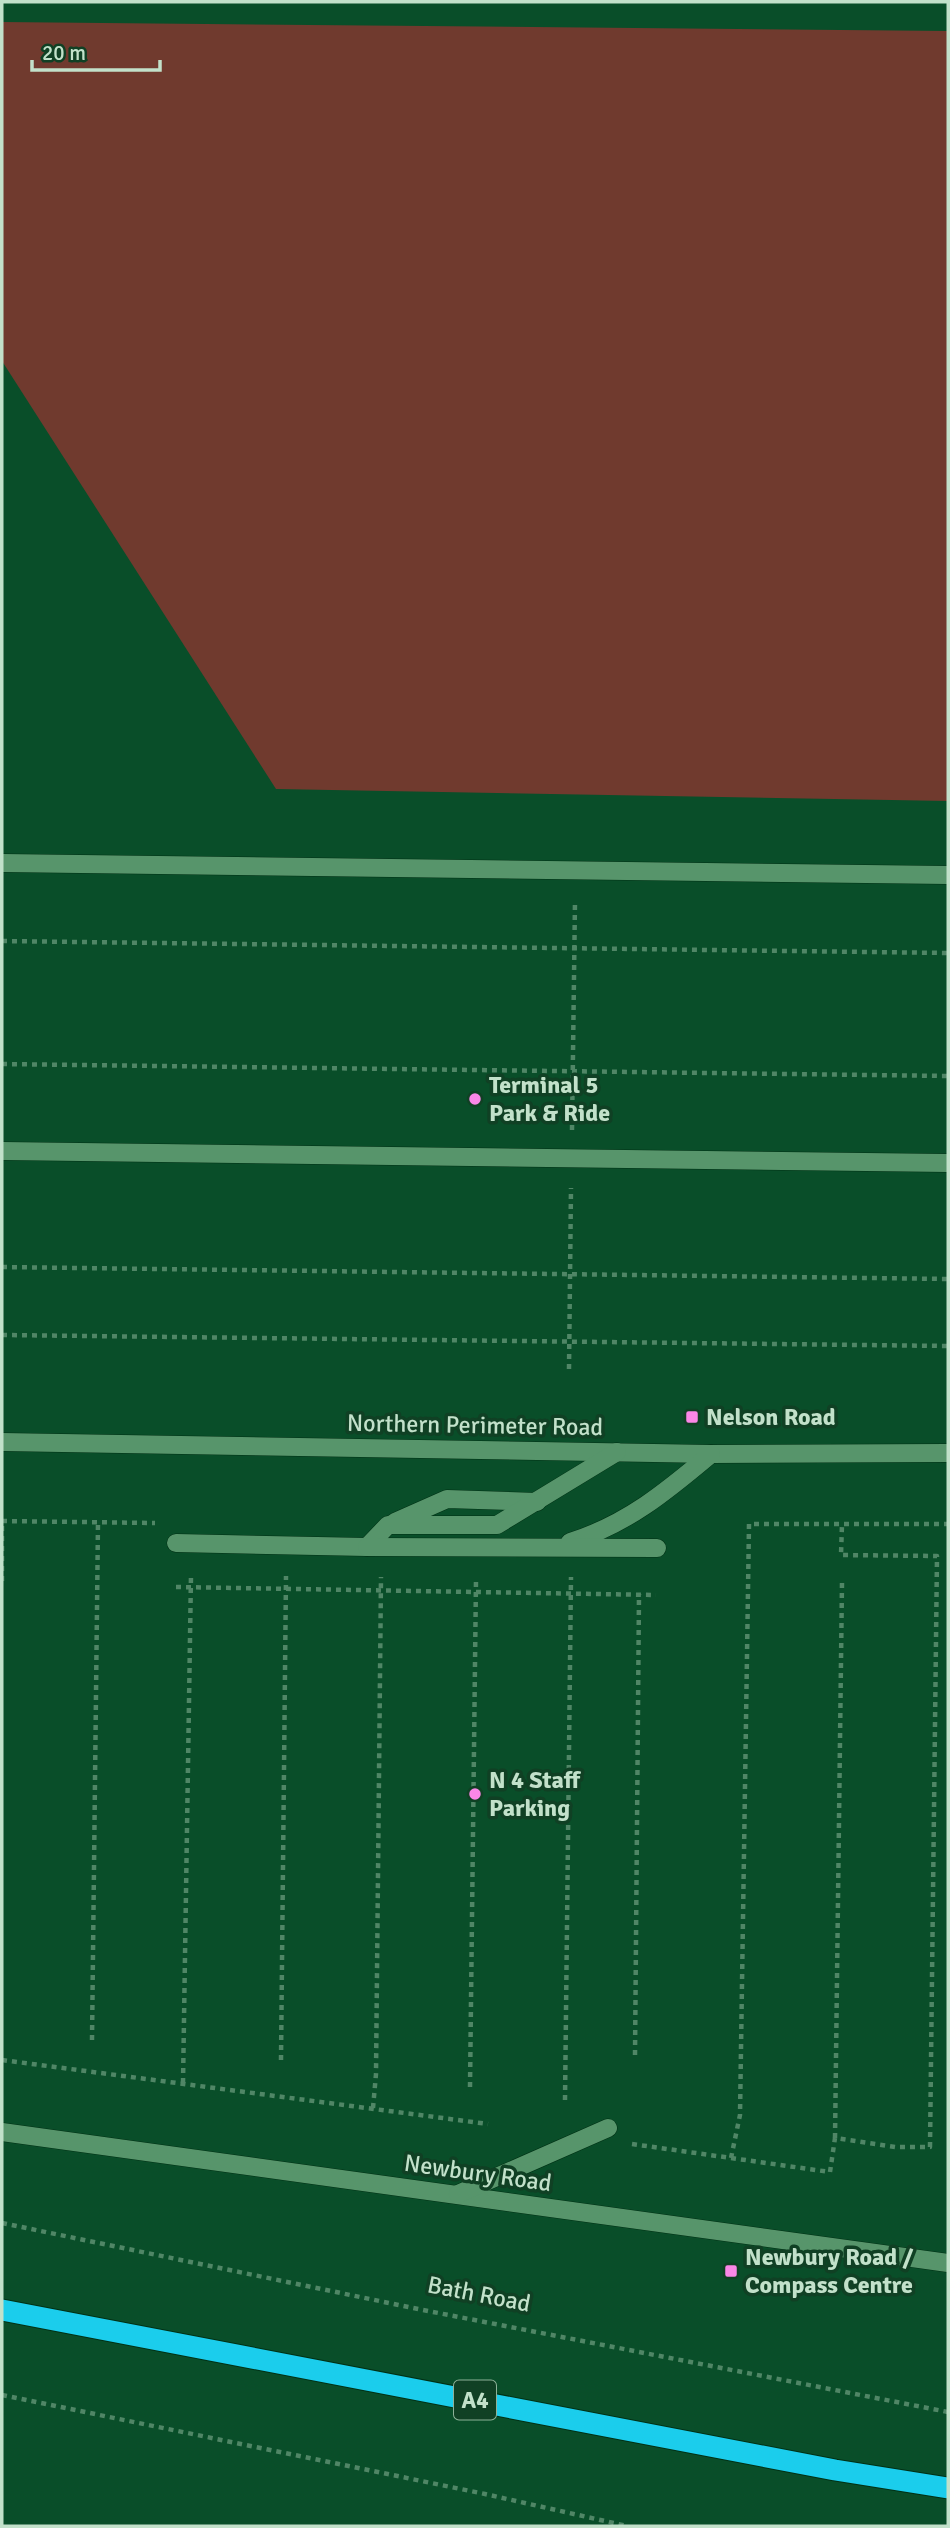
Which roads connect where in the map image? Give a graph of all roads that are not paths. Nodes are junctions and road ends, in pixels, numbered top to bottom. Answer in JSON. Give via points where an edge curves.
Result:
{"nodes":[{"id":1,"x":2,"y":863,"type":"edge"},
{"id":2,"x":948,"y":875,"type":"edge"},
{"id":3,"x":2,"y":1151,"type":"edge"},
{"id":4,"x":948,"y":1163,"type":"edge"},
{"id":5,"x":2,"y":1442,"type":"edge"},
{"id":6,"x":617,"y":1452,"type":"junction"},
{"id":7,"x":948,"y":1453,"type":"edge"},
{"id":8,"x":711,"y":1454,"type":"junction"},
{"id":9,"x":537,"y":1502,"type":"junction"},
{"id":10,"x":388,"y":1525,"type":"junction"},
{"id":11,"x":176,"y":1543,"type":"dead end"},
{"id":12,"x":367,"y":1547,"type":"junction"},
{"id":13,"x":553,"y":1547,"type":"junction"},
{"id":14,"x":657,"y":1548,"type":"dead end"},
{"id":15,"x":608,"y":2127,"type":"dead end"},
{"id":16,"x":2,"y":2132,"type":"edge"},
{"id":17,"x":457,"y":2195,"type":"junction"},
{"id":18,"x":948,"y":2263,"type":"edge"},
{"id":19,"x":2,"y":2310,"type":"edge"},
{"id":20,"x":948,"y":2488,"type":"edge"}],
"edges":[{"from":1,"to":2,"type":"street"},
{"from":3,"to":4,"type":"street"},
{"from":5,"to":6,"type":"street","name":"Northern Perimeter Road"},
{"from":6,"to":8,"type":"street","name":"Northern Perimeter Road"},
{"from":6,"to":9,"type":"street"},
{"from":7,"to":8,"type":"street","name":"Northern Perimeter Road"},
{"from":8,"to":13,"type":"street","via":[[633,1516],[597,1534]]},
{"from":9,"to":10,"type":"street","via":[[447,1499]]},
{"from":9,"to":10,"type":"street","via":[[497,1525]]},
{"from":10,"to":12,"type":"street"},
{"from":11,"to":12,"type":"street"},
{"from":12,"to":13,"type":"street"},
{"from":13,"to":14,"type":"street"},
{"from":15,"to":17,"type":"street"},
{"from":16,"to":17,"type":"street","name":"Newbury Road"},
{"from":17,"to":18,"type":"street","name":"Newbury Road"},
{"from":19,"to":20,"type":"highway","number":"A4"}]}
